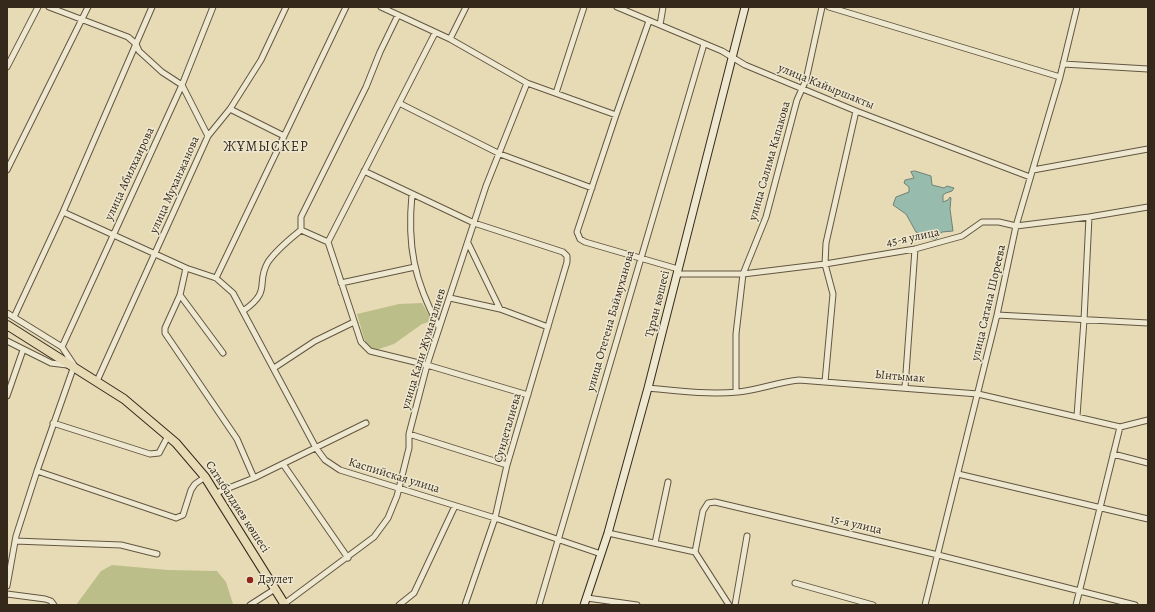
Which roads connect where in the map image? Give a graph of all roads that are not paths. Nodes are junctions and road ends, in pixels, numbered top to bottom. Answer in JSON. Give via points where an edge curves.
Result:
{"nodes":[{"id":1,"x":38,"y":7,"type":"edge"},
{"id":2,"x":49,"y":7,"type":"edge"},
{"id":3,"x":88,"y":7,"type":"edge"},
{"id":4,"x":152,"y":7,"type":"edge"},
{"id":5,"x":213,"y":7,"type":"edge"},
{"id":6,"x":286,"y":7,"type":"edge"},
{"id":7,"x":346,"y":7,"type":"edge"},
{"id":8,"x":381,"y":7,"type":"edge"},
{"id":9,"x":466,"y":7,"type":"edge"},
{"id":10,"x":584,"y":7,"type":"edge"},
{"id":11,"x":617,"y":7,"type":"edge"},
{"id":12,"x":662,"y":7,"type":"edge"},
{"id":13,"x":745,"y":7,"type":"edge"},
{"id":14,"x":822,"y":7,"type":"edge"},
{"id":15,"x":829,"y":7,"type":"edge"},
{"id":16,"x":1077,"y":7,"type":"edge"},
{"id":17,"x":398,"y":15,"type":"junction"},
{"id":18,"x":83,"y":21,"type":"junction"},
{"id":19,"x":649,"y":21,"type":"junction"},
{"id":20,"x":660,"y":25,"type":"junction"},
{"id":21,"x":435,"y":33,"type":"junction"},
{"id":22,"x":450,"y":39,"type":"junction"},
{"id":23,"x":136,"y":44,"type":"junction"},
{"id":24,"x":704,"y":44,"type":"junction"},
{"id":25,"x":732,"y":58,"type":"junction"},
{"id":26,"x":1063,"y":64,"type":"junction"},
{"id":27,"x":7,"y":67,"type":"edge"},
{"id":28,"x":1148,"y":69,"type":"edge"},
{"id":29,"x":1060,"y":77,"type":"junction"},
{"id":30,"x":527,"y":83,"type":"junction"},
{"id":31,"x":182,"y":85,"type":"junction"},
{"id":32,"x":802,"y":88,"type":"junction"},
{"id":33,"x":556,"y":93,"type":"junction"},
{"id":34,"x":399,"y":103,"type":"junction"},
{"id":35,"x":230,"y":109,"type":"junction"},
{"id":36,"x":856,"y":111,"type":"junction"},
{"id":37,"x":616,"y":114,"type":"junction"},
{"id":38,"x":208,"y":136,"type":"junction"},
{"id":39,"x":284,"y":136,"type":"junction"},
{"id":40,"x":1148,"y":149,"type":"edge"},
{"id":41,"x":500,"y":154,"type":"junction"},
{"id":42,"x":8,"y":167,"type":"edge"},
{"id":43,"x":1033,"y":170,"type":"junction"},
{"id":44,"x":364,"y":171,"type":"junction"},
{"id":45,"x":1030,"y":177,"type":"junction"},
{"id":46,"x":592,"y":188,"type":"junction"},
{"id":47,"x":412,"y":194,"type":"junction"},
{"id":48,"x":1148,"y":207,"type":"edge"},
{"id":49,"x":63,"y":212,"type":"junction"},
{"id":50,"x":1089,"y":217,"type":"junction"},
{"id":51,"x":474,"y":223,"type":"junction"},
{"id":52,"x":1016,"y":226,"type":"junction"},
{"id":53,"x":301,"y":230,"type":"junction"},
{"id":54,"x":112,"y":236,"type":"junction"},
{"id":55,"x":328,"y":242,"type":"junction"},
{"id":56,"x":468,"y":243,"type":"junction"},
{"id":57,"x":915,"y":249,"type":"junction"},
{"id":58,"x":155,"y":254,"type":"junction"},
{"id":59,"x":640,"y":258,"type":"junction"},
{"id":60,"x":825,"y":264,"type":"junction"},
{"id":61,"x":416,"y":267,"type":"junction"},
{"id":62,"x":186,"y":268,"type":"junction"},
{"id":63,"x":677,"y":272,"type":"junction"},
{"id":64,"x":743,"y":274,"type":"junction"},
{"id":65,"x":216,"y":278,"type":"junction"},
{"id":66,"x":341,"y":283,"type":"junction"},
{"id":67,"x":180,"y":295,"type":"junction"},
{"id":68,"x":450,"y":298,"type":"junction"},
{"id":69,"x":500,"y":309,"type":"junction"},
{"id":70,"x":243,"y":312,"type":"junction"},
{"id":71,"x":7,"y":313,"type":"edge"},
{"id":72,"x":998,"y":315,"type":"junction"},
{"id":73,"x":14,"y":317,"type":"junction"},
{"id":74,"x":1084,"y":320,"type":"junction"},
{"id":75,"x":354,"y":322,"type":"junction"},
{"id":76,"x":1148,"y":323,"type":"edge"},
{"id":77,"x":7,"y":325,"type":"edge"},
{"id":78,"x":439,"y":327,"type":"junction"},
{"id":79,"x":548,"y":327,"type":"junction"},
{"id":80,"x":7,"y":341,"type":"edge"},
{"id":81,"x":62,"y":348,"type":"junction"},
{"id":82,"x":23,"y":350,"type":"junction"},
{"id":83,"x":223,"y":353,"type":"dead end"},
{"id":84,"x":427,"y":364,"type":"junction"},
{"id":85,"x":74,"y":366,"type":"junction"},
{"id":86,"x":274,"y":368,"type":"junction"},
{"id":87,"x":97,"y":381,"type":"junction"},
{"id":88,"x":825,"y":382,"type":"junction"},
{"id":89,"x":648,"y":388,"type":"junction"},
{"id":90,"x":905,"y":388,"type":"junction"},
{"id":91,"x":736,"y":392,"type":"junction"},
{"id":92,"x":978,"y":394,"type":"junction"},
{"id":93,"x":528,"y":395,"type":"junction"},
{"id":94,"x":7,"y":396,"type":"edge"},
{"id":95,"x":1077,"y":416,"type":"junction"},
{"id":96,"x":1148,"y":420,"type":"edge"},
{"id":97,"x":53,"y":423,"type":"junction"},
{"id":98,"x":366,"y":423,"type":"dead end"},
{"id":99,"x":1120,"y":427,"type":"junction"},
{"id":100,"x":409,"y":434,"type":"junction"},
{"id":101,"x":168,"y":436,"type":"junction"},
{"id":102,"x":316,"y":448,"type":"junction"},
{"id":103,"x":1113,"y":454,"type":"junction"},
{"id":104,"x":1148,"y":463,"type":"edge"},
{"id":105,"x":283,"y":464,"type":"junction"},
{"id":106,"x":507,"y":465,"type":"junction"},
{"id":107,"x":37,"y":471,"type":"junction"},
{"id":108,"x":958,"y":474,"type":"junction"},
{"id":109,"x":205,"y":477,"type":"junction"},
{"id":110,"x":254,"y":478,"type":"junction"},
{"id":111,"x":668,"y":482,"type":"dead end"},
{"id":112,"x":399,"y":488,"type":"junction"},
{"id":113,"x":216,"y":493,"type":"junction"},
{"id":114,"x":455,"y":506,"type":"junction"},
{"id":115,"x":1101,"y":508,"type":"junction"},
{"id":116,"x":495,"y":518,"type":"junction"},
{"id":117,"x":1148,"y":519,"type":"edge"},
{"id":118,"x":608,"y":533,"type":"junction"},
{"id":119,"x":747,"y":536,"type":"dead end"},
{"id":120,"x":559,"y":538,"type":"junction"},
{"id":121,"x":15,"y":541,"type":"junction"},
{"id":122,"x":655,"y":542,"type":"junction"},
{"id":123,"x":694,"y":552,"type":"junction"},
{"id":124,"x":157,"y":554,"type":"dead end"},
{"id":125,"x":601,"y":554,"type":"junction"},
{"id":126,"x":938,"y":555,"type":"junction"},
{"id":127,"x":348,"y":558,"type":"junction"},
{"id":128,"x":795,"y":583,"type":"dead end"},
{"id":129,"x":7,"y":586,"type":"edge"},
{"id":130,"x":275,"y":589,"type":"junction"},
{"id":131,"x":1080,"y":590,"type":"junction"},
{"id":132,"x":7,"y":594,"type":"edge"},
{"id":133,"x":585,"y":602,"type":"edge"},
{"id":134,"x":52,"y":603,"type":"edge"},
{"id":135,"x":285,"y":604,"type":"edge"},
{"id":136,"x":250,"y":605,"type":"edge"},
{"id":137,"x":399,"y":605,"type":"edge"},
{"id":138,"x":465,"y":605,"type":"edge"},
{"id":139,"x":539,"y":605,"type":"edge"},
{"id":140,"x":636,"y":605,"type":"edge"},
{"id":141,"x":729,"y":605,"type":"edge"},
{"id":142,"x":735,"y":605,"type":"edge"},
{"id":143,"x":873,"y":605,"type":"edge"},
{"id":144,"x":926,"y":605,"type":"edge"},
{"id":145,"x":1076,"y":605,"type":"edge"},
{"id":146,"x":1135,"y":605,"type":"edge"}],
"edges":[{"from":1,"to":27,"type":"street"},
{"from":2,"to":18,"type":"street"},
{"from":3,"to":18,"type":"street"},
{"from":4,"to":23,"type":"street"},
{"from":5,"to":31,"type":"street","name":"улица Абилхаирова"},
{"from":6,"to":35,"type":"street","name":"улица Муханжанова","via":[[261,60]]},
{"from":7,"to":39,"type":"street"},
{"from":8,"to":17,"type":"street"},
{"from":9,"to":22,"type":"street"},
{"from":10,"to":33,"type":"street"},
{"from":11,"to":19,"type":"street","name":"улица Кайыршакты"},
{"from":12,"to":20,"type":"street"},
{"from":13,"to":25,"type":"street","name":"Тұран көшесі"},
{"from":14,"to":32,"type":"street","name":"улица Салима Капакова"},
{"from":15,"to":29,"type":"street"},
{"from":16,"to":26,"type":"street","name":"улица Сатана Шореева"},
{"from":17,"to":21,"type":"street"},
{"from":17,"to":53,"type":"street","via":[[366,87],[301,217]]},
{"from":18,"to":23,"type":"street","via":[[128,37]]},
{"from":18,"to":42,"type":"street"},
{"from":19,"to":20,"type":"street","name":"улица Кайыршакты"},
{"from":19,"to":37,"type":"street"},
{"from":20,"to":24,"type":"street","name":"улица Кайыршакты"},
{"from":21,"to":22,"type":"street"},
{"from":21,"to":34,"type":"street"},
{"from":22,"to":30,"type":"street"},
{"from":23,"to":31,"type":"street","via":[[139,51],[162,72]]},
{"from":23,"to":49,"type":"street"},
{"from":24,"to":25,"type":"street","name":"улица Кайыршакты"},
{"from":24,"to":59,"type":"street","name":"улица Отегена Баймуханова"},
{"from":25,"to":32,"type":"street","name":"улица Кайыршакты"},
{"from":25,"to":63,"type":"street","name":"Тұран көшесі"},
{"from":26,"to":28,"type":"street"},
{"from":26,"to":29,"type":"street","name":"улица Сатана Шореева"},
{"from":29,"to":43,"type":"street","name":"улица Сатана Шореева"},
{"from":30,"to":33,"type":"street"},
{"from":30,"to":41,"type":"street","name":"улица Кали Жумагалиев"},
{"from":31,"to":38,"type":"street"},
{"from":31,"to":54,"type":"street","name":"улица Абилхаирова"},
{"from":32,"to":36,"type":"street","name":"улица Кайыршакты"},
{"from":32,"to":64,"type":"street","name":"улица Салима Капакова","via":[[766,217]]},
{"from":33,"to":37,"type":"street"},
{"from":34,"to":41,"type":"street"},
{"from":34,"to":44,"type":"street"},
{"from":35,"to":38,"type":"street","name":"улица Муханжанова"},
{"from":35,"to":39,"type":"street"},
{"from":36,"to":45,"type":"street","name":"улица Кайыршакты"},
{"from":36,"to":60,"type":"street","via":[[826,243]]},
{"from":37,"to":46,"type":"street"},
{"from":38,"to":58,"type":"street","name":"улица Муханжанова"},
{"from":39,"to":65,"type":"street"},
{"from":40,"to":43,"type":"street"},
{"from":41,"to":46,"type":"street"},
{"from":41,"to":51,"type":"street","name":"улица Кали Жумагалиев"},
{"from":43,"to":45,"type":"street","name":"улица Сатана Шореева"},
{"from":44,"to":47,"type":"street"},
{"from":44,"to":55,"type":"street"},
{"from":45,"to":52,"type":"street","name":"улица Сатана Шореева"},
{"from":46,"to":59,"type":"street","via":[[577,232],[580,239]]},
{"from":47,"to":51,"type":"street"},
{"from":47,"to":61,"type":"street","via":[[409,226]]},
{"from":48,"to":50,"type":"street","name":"45-я улица"},
{"from":49,"to":54,"type":"street","name":"Каспийская улица"},
{"from":49,"to":73,"type":"street"},
{"from":50,"to":52,"type":"street","name":"45-я улица"},
{"from":50,"to":74,"type":"street"},
{"from":51,"to":56,"type":"street","name":"улица Кали Жумагалиев"},
{"from":51,"to":79,"type":"street","name":"Сундеталиева","via":[[563,252],[567,256]]},
{"from":52,"to":57,"type":"street","name":"45-я улица","via":[[982,222],[962,236]]},
{"from":52,"to":72,"type":"street","name":"улица Сатана Шореева"},
{"from":53,"to":55,"type":"street"},
{"from":53,"to":70,"type":"street","via":[[281,246],[268,263],[261,296]]},
{"from":54,"to":58,"type":"street","name":"Каспийская улица"},
{"from":54,"to":81,"type":"street","name":"улица Абилхаирова"},
{"from":55,"to":66,"type":"street"},
{"from":56,"to":68,"type":"street","name":"улица Кали Жумагалиев"},
{"from":56,"to":69,"type":"street"},
{"from":57,"to":60,"type":"street","name":"45-я улица"},
{"from":57,"to":90,"type":"street"},
{"from":58,"to":62,"type":"street","name":"Каспийская улица"},
{"from":58,"to":87,"type":"street","name":"улица Муханжанова"},
{"from":59,"to":63,"type":"street"},
{"from":59,"to":120,"type":"street","name":"улица Отегена Баймуханова"},
{"from":60,"to":64,"type":"street","name":"45-я улица"},
{"from":60,"to":88,"type":"street","via":[[833,294]]},
{"from":61,"to":66,"type":"street"},
{"from":61,"to":78,"type":"street","via":[[422,293]]},
{"from":62,"to":65,"type":"street","name":"Каспийская улица"},
{"from":62,"to":67,"type":"street"},
{"from":63,"to":64,"type":"street","name":"45-я улица"},
{"from":63,"to":89,"type":"street","name":"Тұран көшесі"},
{"from":64,"to":91,"type":"street","name":"улица Салима Капакова","via":[[736,334]]},
{"from":65,"to":70,"type":"street","name":"Каспийская улица","via":[[233,294]]},
{"from":66,"to":75,"type":"street"},
{"from":67,"to":83,"type":"street"},
{"from":67,"to":110,"type":"street","via":[[165,333],[237,439]]},
{"from":68,"to":69,"type":"street"},
{"from":68,"to":78,"type":"street","name":"улица Кали Жумагалиев"},
{"from":69,"to":79,"type":"street"},
{"from":70,"to":86,"type":"street","name":"Каспийская улица"},
{"from":71,"to":73,"type":"street"},
{"from":72,"to":74,"type":"street"},
{"from":72,"to":92,"type":"street","name":"улица Сатана Шореева"},
{"from":73,"to":81,"type":"street"},
{"from":74,"to":76,"type":"street"},
{"from":74,"to":95,"type":"street"},
{"from":75,"to":84,"type":"street","via":[[364,347],[370,351]]},
{"from":75,"to":86,"type":"street","via":[[315,341]]},
{"from":77,"to":85,"type":"main road","name":"Сатыбалдиев көшесі"},
{"from":78,"to":84,"type":"street","name":"улица Кали Жумагалиев"},
{"from":79,"to":93,"type":"street","name":"Сундеталиева"},
{"from":80,"to":82,"type":"street"},
{"from":81,"to":85,"type":"street"},
{"from":82,"to":85,"type":"street","via":[[51,363]]},
{"from":82,"to":94,"type":"street"},
{"from":84,"to":93,"type":"street"},
{"from":84,"to":100,"type":"street","name":"улица Кали Жумагалиев"},
{"from":85,"to":87,"type":"main road","name":"Сатыбалдиев көшесі"},
{"from":85,"to":97,"type":"street"},
{"from":86,"to":102,"type":"street","name":"Каспийская улица"},
{"from":87,"to":101,"type":"main road","name":"Сатыбалдиев көшесі","via":[[124,399]]},
{"from":88,"to":90,"type":"street","name":"Ынтымак"},
{"from":88,"to":91,"type":"street","name":"Ынтымак","via":[[784,381],[756,390]]},
{"from":89,"to":91,"type":"street","name":"Ынтымак"},
{"from":89,"to":118,"type":"street","name":"Тұран көшесі"},
{"from":90,"to":92,"type":"street","name":"Ынтымак"},
{"from":92,"to":95,"type":"street","name":"Ынтымак"},
{"from":92,"to":108,"type":"street","name":"улица Сатана Шореева"},
{"from":93,"to":106,"type":"street","name":"Сундеталиева"},
{"from":95,"to":99,"type":"street","name":"Ынтымак"},
{"from":96,"to":99,"type":"street","name":"Ынтымак"},
{"from":97,"to":101,"type":"street","via":[[150,454],[158,453]]},
{"from":97,"to":107,"type":"street"},
{"from":98,"to":102,"type":"street"},
{"from":99,"to":103,"type":"street"},
{"from":100,"to":106,"type":"street"},
{"from":100,"to":112,"type":"street","name":"улица Кали Жумагалиев","via":[[409,448]]},
{"from":101,"to":109,"type":"main road","name":"Сатыбалдиев көшесі"},
{"from":102,"to":105,"type":"street"},
{"from":102,"to":112,"type":"street","name":"Каспийская улица","via":[[325,460],[340,470]]},
{"from":103,"to":104,"type":"street"},
{"from":103,"to":115,"type":"street"},
{"from":105,"to":110,"type":"street"},
{"from":105,"to":127,"type":"street"},
{"from":106,"to":116,"type":"street","name":"Сундеталиева"},
{"from":107,"to":109,"type":"street","via":[[176,518],[183,515],[195,484]]},
{"from":107,"to":121,"type":"street"},
{"from":108,"to":115,"type":"street"},
{"from":108,"to":126,"type":"street","name":"улица Сатана Шореева"},
{"from":109,"to":113,"type":"main road","name":"Сатыбалдиев көшесі"},
{"from":110,"to":113,"type":"street"},
{"from":111,"to":122,"type":"street"},
{"from":112,"to":114,"type":"street","name":"Каспийская улица"},
{"from":112,"to":127,"type":"street","name":"улица Кали Жумагалиев","via":[[388,518],[374,537]]},
{"from":113,"to":130,"type":"main road","name":"Сатыбалдиев көшесі"},
{"from":114,"to":116,"type":"street","name":"Каспийская улица"},
{"from":114,"to":137,"type":"street","via":[[414,593]]},
{"from":115,"to":117,"type":"street"},
{"from":115,"to":131,"type":"street"},
{"from":116,"to":120,"type":"street","name":"Каспийская улица"},
{"from":116,"to":138,"type":"street","name":"Сундеталиева"},
{"from":118,"to":122,"type":"street"},
{"from":118,"to":125,"type":"street","name":"Тұран көшесі"},
{"from":119,"to":142,"type":"street"},
{"from":120,"to":125,"type":"street","name":"Каспийская улица"},
{"from":120,"to":139,"type":"street","name":"улица Отегена Баймуханова"},
{"from":121,"to":124,"type":"street","via":[[121,545]]},
{"from":121,"to":129,"type":"street"},
{"from":122,"to":123,"type":"street"},
{"from":123,"to":126,"type":"street","name":"15-я улица","via":[[703,511],[708,503],[715,502]]},
{"from":123,"to":141,"type":"street"},
{"from":125,"to":133,"type":"street","name":"Тұран көшесі"},
{"from":126,"to":131,"type":"street","name":"15-я улица"},
{"from":126,"to":144,"type":"street","name":"улица Сатана Шореева"},
{"from":127,"to":135,"type":"street","name":"улица Кали Жумагалиев"},
{"from":128,"to":143,"type":"street"},
{"from":130,"to":135,"type":"main road","name":"Сатыбалдиев көшесі"},
{"from":130,"to":136,"type":"street"},
{"from":131,"to":145,"type":"street"},
{"from":131,"to":146,"type":"street","name":"15-я улица"},
{"from":132,"to":134,"type":"street","via":[[32,596]]},
{"from":133,"to":140,"type":"street"}]}
